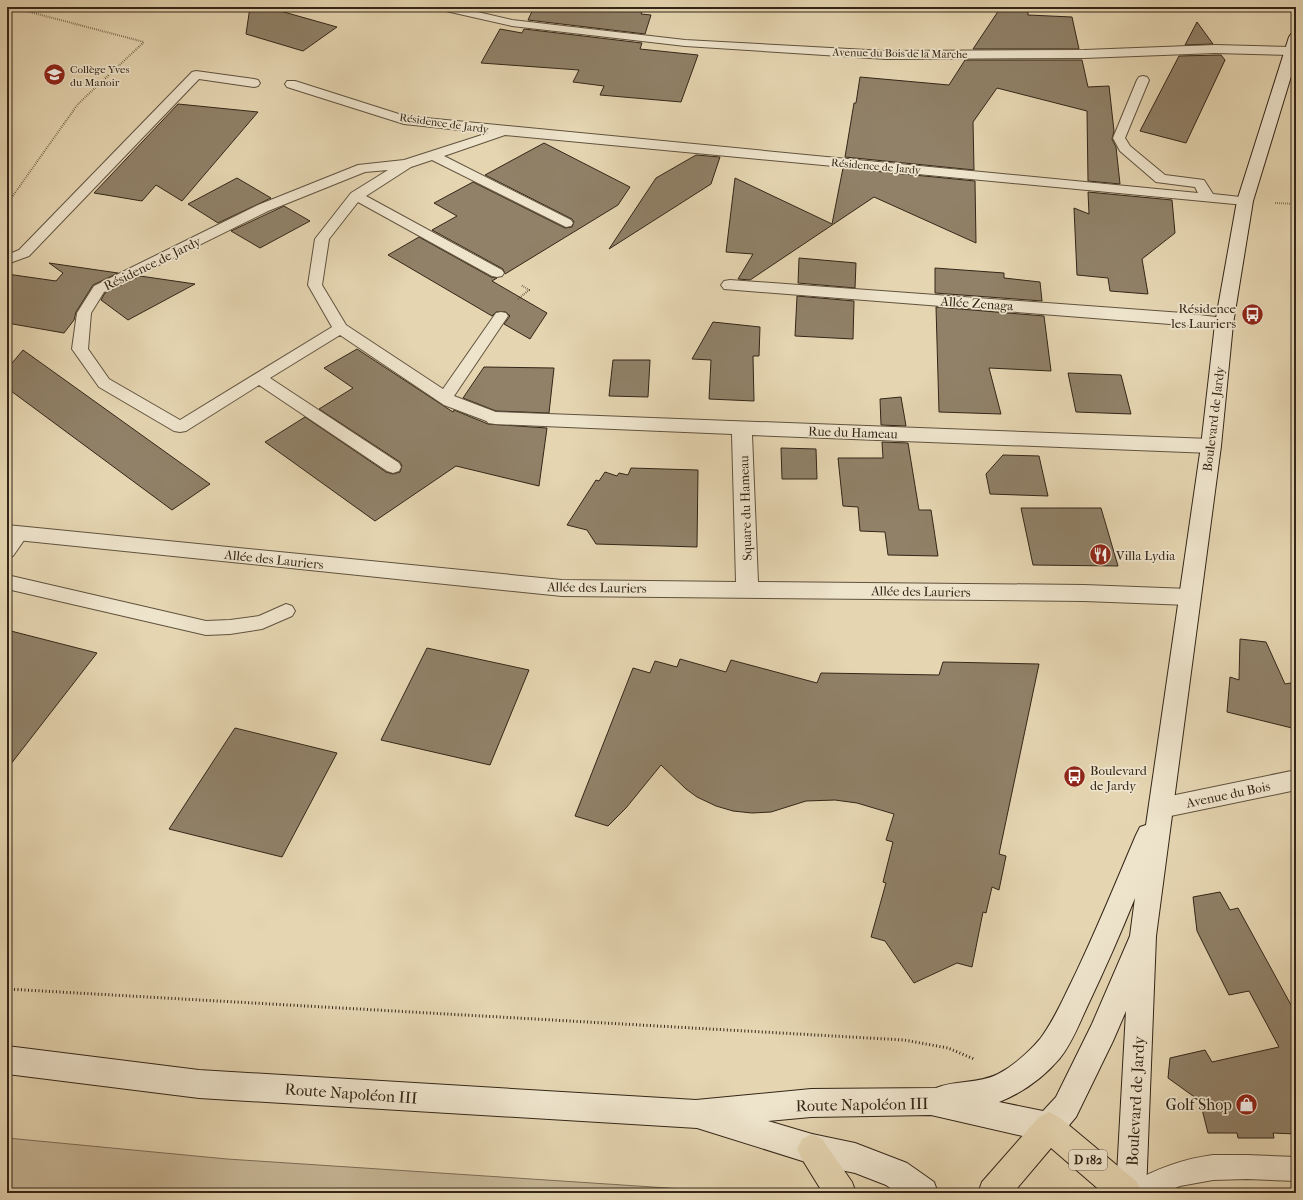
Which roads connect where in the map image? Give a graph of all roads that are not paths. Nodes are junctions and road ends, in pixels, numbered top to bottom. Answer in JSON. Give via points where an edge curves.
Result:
{"nodes":[{"id":1,"x":441,"y":7,"type":"edge"},
{"id":2,"x":1293,"y":44,"type":"edge"},
{"id":3,"x":1143,"y":80,"type":"dead end"},
{"id":4,"x":254,"y":82,"type":"dead end"},
{"id":5,"x":291,"y":84,"type":"dead end"},
{"id":6,"x":507,"y":131,"type":"junction"},
{"id":7,"x":433,"y":155,"type":"junction"},
{"id":8,"x":406,"y":164,"type":"junction"},
{"id":9,"x":356,"y":196,"type":"junction"},
{"id":10,"x":1208,"y":197,"type":"junction"},
{"id":11,"x":1245,"y":201,"type":"junction"},
{"id":12,"x":566,"y":223,"type":"dead end"},
{"id":13,"x":7,"y":260,"type":"edge"},
{"id":14,"x":497,"y":273,"type":"dead end"},
{"id":15,"x":730,"y":285,"type":"dead end"},
{"id":16,"x":500,"y":316,"type":"dead end"},
{"id":17,"x":1224,"y":324,"type":"junction"},
{"id":18,"x":340,"y":328,"type":"junction"},
{"id":19,"x":259,"y":378,"type":"junction"},
{"id":20,"x":445,"y":397,"type":"junction"},
{"id":21,"x":495,"y":418,"type":"joint"},
{"id":22,"x":742,"y":427,"type":"junction"},
{"id":23,"x":1211,"y":446,"type":"junction"},
{"id":24,"x":393,"y":467,"type":"dead end"},
{"id":25,"x":14,"y":533,"type":"edge"},
{"id":26,"x":7,"y":552,"type":"edge"},
{"id":27,"x":7,"y":582,"type":"edge"},
{"id":28,"x":747,"y":589,"type":"junction"},
{"id":29,"x":1189,"y":597,"type":"junction"},
{"id":30,"x":286,"y":611,"type":"dead end"},
{"id":31,"x":1296,"y":780,"type":"edge"},
{"id":32,"x":1161,"y":808,"type":"junction"},
{"id":33,"x":1143,"y":936,"type":"junction"},
{"id":34,"x":7,"y":1060,"type":"edge"},
{"id":35,"x":931,"y":1102,"type":"junction"},
{"id":36,"x":696,"y":1114,"type":"junction"},
{"id":37,"x":1049,"y":1127,"type":"junction"},
{"id":38,"x":812,"y":1149,"type":"junction"},
{"id":39,"x":1296,"y":1168,"type":"edge"},
{"id":40,"x":841,"y":1193,"type":"edge"},
{"id":41,"x":922,"y":1193,"type":"edge"},
{"id":42,"x":993,"y":1193,"type":"edge"},
{"id":43,"x":1126,"y":1193,"type":"edge"},
{"id":44,"x":1131,"y":1193,"type":"edge"},
{"id":45,"x":1138,"y":1193,"type":"edge"}],
"edges":[{"from":1,"to":2,"type":"lane","name":"Avenue du Bois de la Marche","via":[[512,23],[685,43],[886,55],[1084,54]]},
{"from":2,"to":11,"type":"main road","name":"Boulevard de Jardy"},
{"from":3,"to":10,"type":"lane","via":[[1119,138],[1125,148],[1162,179],[1199,183]]},
{"from":4,"to":13,"type":"lane","via":[[196,75],[24,253]]},
{"from":5,"to":6,"type":"lane","name":"Résidence de Jardy","via":[[404,120]]},
{"from":6,"to":7,"type":"lane","name":"Résidence de Jardy"},
{"from":6,"to":10,"type":"lane","name":"Résidence de Jardy"},
{"from":7,"to":8,"type":"lane","name":"Résidence de Jardy"},
{"from":7,"to":12,"type":"lane"},
{"from":8,"to":9,"type":"lane","name":"Résidence de Jardy"},
{"from":8,"to":19,"type":"lane","name":"Résidence de Jardy","via":[[363,168],[263,208],[99,289],[84,313],[80,349],[104,383],[180,427]]},
{"from":9,"to":14,"type":"lane"},
{"from":9,"to":18,"type":"lane","name":"Résidence de Jardy","via":[[322,239],[316,285]]},
{"from":10,"to":11,"type":"lane","name":"Résidence de Jardy"},
{"from":11,"to":17,"type":"main road","name":"Boulevard de Jardy"},
{"from":15,"to":17,"type":"main road","name":"Allée Zenaga"},
{"from":16,"to":20,"type":"lane"},
{"from":17,"to":23,"type":"main road","name":"Boulevard de Jardy"},
{"from":18,"to":19,"type":"lane","name":"Résidence de Jardy"},
{"from":18,"to":20,"type":"lane","name":"Résidence de Jardy"},
{"from":19,"to":24,"type":"lane"},
{"from":20,"to":21,"type":"lane","name":"Résidence de Jardy"},
{"from":21,"to":22,"type":"main road","name":"Rue du Hameau"},
{"from":22,"to":23,"type":"main road","name":"Rue du Hameau"},
{"from":22,"to":28,"type":"main road","name":"Square du Hameau"},
{"from":23,"to":29,"type":"main road","name":"Boulevard de Jardy"},
{"from":25,"to":26,"type":"lane"},
{"from":25,"to":28,"type":"main road","name":"Allée des Lauriers","via":[[562,588]]},
{"from":27,"to":30,"type":"lane","via":[[206,628],[262,622]]},
{"from":28,"to":29,"type":"main road","name":"Allée des Lauriers","via":[[1084,593]]},
{"from":29,"to":32,"type":"main road","name":"Boulevard de Jardy"},
{"from":31,"to":32,"type":"main road","name":"Avenue du Bois"},
{"from":32,"to":33,"type":"main road","name":"Boulevard de Jardy"},
{"from":32,"to":35,"type":"main road","name":"Boulevard de Jardy","via":[[1094,964],[1064,1026],[1050,1048],[1030,1068],[1006,1085],[982,1093]]},
{"from":33,"to":37,"type":"main road","name":"Boulevard de Jardy","via":[[1103,1032],[1066,1108]]},
{"from":33,"to":44,"type":"main road","name":"Boulevard de Jardy"},
{"from":34,"to":36,"type":"main road","name":"Route Napoléon III","via":[[199,1084]]},
{"from":35,"to":36,"type":"main road","name":"Route Napoléon III","via":[[811,1103]]},
{"from":35,"to":37,"type":"main road","name":"Route Napoléon III"},
{"from":36,"to":38,"type":"main road","name":"Route Napoléon III"},
{"from":37,"to":42,"type":"main road","name":"Boulevard de Jardy"},
{"from":37,"to":43,"type":"main road","name":"Boulevard de Jardy","number":"D 182"},
{"from":38,"to":40,"type":"main road"},
{"from":38,"to":41,"type":"main road","name":"Route Napoléon III","via":[[855,1158],[896,1174]]},
{"from":39,"to":45,"type":"lane","via":[[1200,1169],[1166,1178]]}]}
